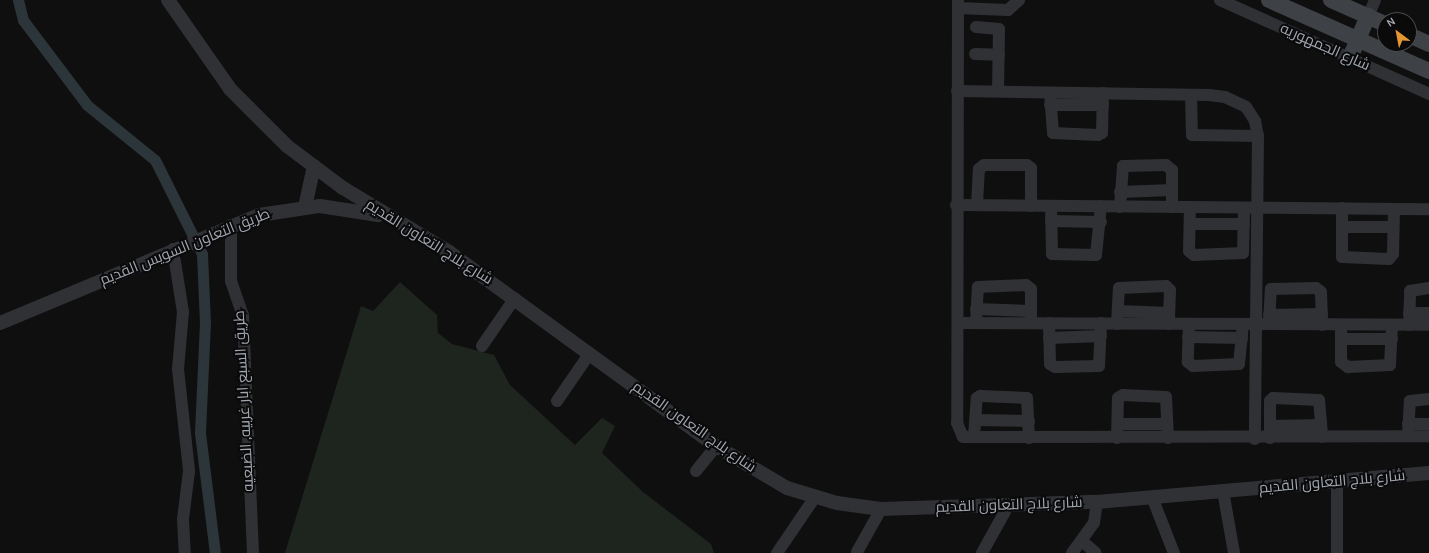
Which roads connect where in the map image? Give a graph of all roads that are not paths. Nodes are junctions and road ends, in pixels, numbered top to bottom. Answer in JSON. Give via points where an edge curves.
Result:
{"nodes":[{"id":1,"x":168,"y":0,"type":"edge"},
{"id":2,"x":1019,"y":0,"type":"edge"},
{"id":3,"x":1220,"y":0,"type":"edge"},
{"id":4,"x":1269,"y":0,"type":"edge"},
{"id":5,"x":1331,"y":0,"type":"edge"},
{"id":6,"x":1374,"y":0,"type":"edge"},
{"id":7,"x":958,"y":4,"type":"edge"},
{"id":8,"x":1350,"y":4,"type":"edge"},
{"id":9,"x":1368,"y":16,"type":"junction"},
{"id":10,"x":1377,"y":20,"type":"edge"},
{"id":11,"x":976,"y":27,"type":"dead end"},
{"id":12,"x":1338,"y":31,"type":"junction"},
{"id":13,"x":1358,"y":39,"type":"junction"},
{"id":14,"x":1417,"y":39,"type":"edge"},
{"id":15,"x":1429,"y":44,"type":"edge"},
{"id":16,"x":975,"y":54,"type":"dead end"},
{"id":17,"x":999,"y":55,"type":"junction"},
{"id":18,"x":1350,"y":58,"type":"junction"},
{"id":19,"x":1429,"y":71,"type":"edge"},
{"id":20,"x":998,"y":90,"type":"junction"},
{"id":21,"x":957,"y":91,"type":"junction"},
{"id":22,"x":1050,"y":92,"type":"junction"},
{"id":23,"x":1429,"y":94,"type":"edge"},
{"id":24,"x":1191,"y":95,"type":"junction"},
{"id":25,"x":1103,"y":99,"type":"junction"},
{"id":26,"x":1050,"y":105,"type":"junction"},
{"id":27,"x":1258,"y":136,"type":"junction"},
{"id":28,"x":314,"y":166,"type":"junction"},
{"id":29,"x":1172,"y":190,"type":"junction"},
{"id":30,"x":1120,"y":192,"type":"junction"},
{"id":31,"x":956,"y":205,"type":"junction"},
{"id":32,"x":977,"y":205,"type":"junction"},
{"id":33,"x":1031,"y":206,"type":"junction"},
{"id":34,"x":1051,"y":206,"type":"junction"},
{"id":35,"x":1101,"y":206,"type":"junction"},
{"id":36,"x":305,"y":207,"type":"junction"},
{"id":37,"x":1120,"y":207,"type":"junction"},
{"id":38,"x":1172,"y":207,"type":"junction"},
{"id":39,"x":1190,"y":207,"type":"junction"},
{"id":40,"x":1244,"y":208,"type":"junction"},
{"id":41,"x":1258,"y":208,"type":"junction"},
{"id":42,"x":1342,"y":208,"type":"junction"},
{"id":43,"x":1394,"y":209,"type":"junction"},
{"id":44,"x":1429,"y":209,"type":"edge"},
{"id":45,"x":1051,"y":221,"type":"junction"},
{"id":46,"x":1100,"y":222,"type":"junction"},
{"id":47,"x":399,"y":223,"type":"junction"},
{"id":48,"x":1190,"y":224,"type":"junction"},
{"id":49,"x":1244,"y":224,"type":"junction"},
{"id":50,"x":227,"y":227,"type":"junction"},
{"id":51,"x":1342,"y":227,"type":"junction"},
{"id":52,"x":1393,"y":227,"type":"junction"},
{"id":53,"x":173,"y":249,"type":"junction"},
{"id":54,"x":1429,"y":288,"type":"edge"},
{"id":55,"x":515,"y":298,"type":"junction"},
{"id":56,"x":976,"y":310,"type":"junction"},
{"id":57,"x":1118,"y":311,"type":"junction"},
{"id":58,"x":1429,"y":313,"type":"edge"},
{"id":59,"x":1031,"y":317,"type":"junction"},
{"id":60,"x":1169,"y":318,"type":"junction"},
{"id":61,"x":1409,"y":319,"type":"junction"},
{"id":62,"x":1269,"y":320,"type":"junction"},
{"id":63,"x":1322,"y":320,"type":"junction"},
{"id":64,"x":958,"y":322,"type":"junction"},
{"id":65,"x":0,"y":323,"type":"edge"},
{"id":66,"x":976,"y":323,"type":"junction"},
{"id":67,"x":1049,"y":323,"type":"junction"},
{"id":68,"x":1101,"y":323,"type":"junction"},
{"id":69,"x":1117,"y":324,"type":"junction"},
{"id":70,"x":1188,"y":324,"type":"junction"},
{"id":71,"x":1243,"y":324,"type":"junction"},
{"id":72,"x":1256,"y":324,"type":"junction"},
{"id":73,"x":1341,"y":325,"type":"junction"},
{"id":74,"x":1392,"y":325,"type":"junction"},
{"id":75,"x":1429,"y":325,"type":"edge"},
{"id":76,"x":1101,"y":336,"type":"junction"},
{"id":77,"x":1188,"y":337,"type":"junction"},
{"id":78,"x":1049,"y":338,"type":"junction"},
{"id":79,"x":1242,"y":338,"type":"junction"},
{"id":80,"x":1341,"y":339,"type":"junction"},
{"id":81,"x":1392,"y":339,"type":"junction"},
{"id":82,"x":482,"y":346,"type":"dead end"},
{"id":83,"x":590,"y":353,"type":"junction"},
{"id":84,"x":1429,"y":399,"type":"edge"},
{"id":85,"x":557,"y":401,"type":"dead end"},
{"id":86,"x":976,"y":420,"type":"junction"},
{"id":87,"x":1029,"y":421,"type":"junction"},
{"id":88,"x":1118,"y":424,"type":"junction"},
{"id":89,"x":1167,"y":424,"type":"junction"},
{"id":90,"x":1429,"y":424,"type":"edge"},
{"id":91,"x":1408,"y":430,"type":"junction"},
{"id":92,"x":1322,"y":431,"type":"junction"},
{"id":93,"x":1270,"y":432,"type":"junction"},
{"id":94,"x":1429,"y":436,"type":"edge"},
{"id":95,"x":974,"y":437,"type":"junction"},
{"id":96,"x":1029,"y":438,"type":"junction"},
{"id":97,"x":1117,"y":438,"type":"junction"},
{"id":98,"x":1168,"y":438,"type":"junction"},
{"id":99,"x":1255,"y":439,"type":"junction"},
{"id":100,"x":716,"y":446,"type":"junction"},
{"id":101,"x":696,"y":471,"type":"dead end"},
{"id":102,"x":1429,"y":473,"type":"edge"},
{"id":103,"x":1337,"y":482,"type":"junction"},
{"id":104,"x":1223,"y":491,"type":"junction"},
{"id":105,"x":815,"y":497,"type":"junction"},
{"id":106,"x":1152,"y":498,"type":"junction"},
{"id":107,"x":1097,"y":502,"type":"junction"},
{"id":108,"x":1008,"y":506,"type":"junction"},
{"id":109,"x":881,"y":509,"type":"junction"},
{"id":110,"x":1082,"y":541,"type":"junction"},
{"id":111,"x":779,"y":552,"type":"edge"},
{"id":112,"x":857,"y":552,"type":"dead end"},
{"id":113,"x":185,"y":553,"type":"edge"},
{"id":114,"x":253,"y":553,"type":"edge"},
{"id":115,"x":982,"y":553,"type":"edge"},
{"id":116,"x":1072,"y":553,"type":"edge"},
{"id":117,"x":1096,"y":553,"type":"edge"},
{"id":118,"x":1174,"y":553,"type":"edge"},
{"id":119,"x":1234,"y":553,"type":"edge"},
{"id":120,"x":1337,"y":553,"type":"edge"}],
"edges":[{"from":1,"to":28,"type":"street","name":"شارع بلاج التعاون القديم","via":[[238,100],[267,129]]},
{"from":2,"to":7,"type":"street","via":[[1008,10]]},
{"from":3,"to":18,"type":"street","name":"شارع الجمهوريه"},
{"from":4,"to":12,"type":"main road"},
{"from":5,"to":8,"type":"main road"},
{"from":6,"to":9,"type":"street"},
{"from":7,"to":21,"type":"street"},
{"from":8,"to":9,"type":"main road"},
{"from":8,"to":12,"type":"main road"},
{"from":9,"to":10,"type":"main road"},
{"from":9,"to":13,"type":"main road"},
{"from":11,"to":17,"type":"street","via":[[998,27]]},
{"from":12,"to":13,"type":"main road"},
{"from":13,"to":18,"type":"main road"},
{"from":13,"to":19,"type":"main road"},
{"from":14,"to":15,"type":"main road"},
{"from":16,"to":17,"type":"street"},
{"from":17,"to":20,"type":"street"},
{"from":18,"to":23,"type":"street","name":"شارع الجمهوريه"},
{"from":20,"to":21,"type":"street"},
{"from":20,"to":22,"type":"street"},
{"from":21,"to":31,"type":"street"},
{"from":22,"to":25,"type":"street"},
{"from":22,"to":26,"type":"street"},
{"from":24,"to":25,"type":"street"},
{"from":24,"to":27,"type":"street","via":[[1236,100],[1246,107],[1255,121]]},
{"from":24,"to":27,"type":"street","via":[[1192,136]]},
{"from":25,"to":26,"type":"street"},
{"from":25,"to":26,"type":"street","via":[[1102,133],[1098,135],[1053,133]]},
{"from":27,"to":41,"type":"street"},
{"from":28,"to":36,"type":"street"},
{"from":28,"to":47,"type":"street","name":"شارع بلاج التعاون القديم"},
{"from":29,"to":30,"type":"street"},
{"from":29,"to":30,"type":"street","via":[[1170,166],[1127,165],[1120,170]]},
{"from":29,"to":38,"type":"street"},
{"from":30,"to":37,"type":"street"},
{"from":31,"to":32,"type":"street"},
{"from":31,"to":64,"type":"street"},
{"from":32,"to":33,"type":"street"},
{"from":32,"to":33,"type":"street","via":[[979,169],[984,165],[1027,165],[1031,168]]},
{"from":33,"to":34,"type":"street"},
{"from":34,"to":35,"type":"street"},
{"from":34,"to":45,"type":"street"},
{"from":35,"to":37,"type":"street"},
{"from":35,"to":46,"type":"street"},
{"from":36,"to":47,"type":"street","name":"طريق التعاون السويس القديم","via":[[360,211]]},
{"from":36,"to":50,"type":"street","name":"طريق التعاون السويس القديم","via":[[280,209]]},
{"from":37,"to":38,"type":"street"},
{"from":38,"to":39,"type":"street"},
{"from":39,"to":40,"type":"street"},
{"from":39,"to":48,"type":"street"},
{"from":40,"to":41,"type":"street"},
{"from":40,"to":49,"type":"street"},
{"from":41,"to":42,"type":"street"},
{"from":41,"to":72,"type":"street"},
{"from":42,"to":43,"type":"street"},
{"from":42,"to":51,"type":"street"},
{"from":43,"to":44,"type":"street"},
{"from":43,"to":52,"type":"street"},
{"from":45,"to":46,"type":"street"},
{"from":45,"to":46,"type":"street","via":[[1050,250],[1054,255],[1098,254]]},
{"from":47,"to":55,"type":"street","name":"شارع بلاج التعاون القديم","via":[[449,252]]},
{"from":48,"to":49,"type":"street"},
{"from":48,"to":49,"type":"street","via":[[1190,252],[1194,255],[1240,254],[1244,249]]},
{"from":50,"to":53,"type":"street","name":"طريق التعاون السويس القديم"},
{"from":50,"to":114,"type":"street","name":"طريق السبع ابار غربيه, الضبعيه","via":[[231,281],[243,315]]},
{"from":51,"to":52,"type":"street"},
{"from":51,"to":52,"type":"street","via":[[1343,258],[1389,259],[1393,254]]},
{"from":53,"to":65,"type":"street","name":"طريق التعاون السويس القديم"},
{"from":53,"to":113,"type":"street","via":[[183,312],[178,369],[189,471],[183,519]]},
{"from":54,"to":61,"type":"street","via":[[1411,289]]},
{"from":55,"to":82,"type":"street"},
{"from":55,"to":83,"type":"street","name":"شارع بلاج التعاون القديم"},
{"from":56,"to":59,"type":"street"},
{"from":56,"to":59,"type":"street","via":[[977,292],[982,285],[1026,285],[1031,289]]},
{"from":56,"to":66,"type":"street"},
{"from":57,"to":60,"type":"street"},
{"from":57,"to":60,"type":"street","via":[[1119,288],[1166,286],[1170,290]]},
{"from":57,"to":69,"type":"street"},
{"from":58,"to":61,"type":"street"},
{"from":59,"to":66,"type":"street"},
{"from":59,"to":67,"type":"street"},
{"from":60,"to":69,"type":"street"},
{"from":60,"to":70,"type":"street"},
{"from":61,"to":74,"type":"street"},
{"from":61,"to":75,"type":"street"},
{"from":62,"to":63,"type":"street"},
{"from":62,"to":63,"type":"street","via":[[1270,290],[1273,288],[1316,288],[1321,292]]},
{"from":62,"to":72,"type":"street"},
{"from":63,"to":73,"type":"street"},
{"from":64,"to":66,"type":"street"},
{"from":64,"to":95,"type":"street","via":[[957,432],[963,437]]},
{"from":67,"to":68,"type":"street"},
{"from":67,"to":78,"type":"street"},
{"from":68,"to":69,"type":"street"},
{"from":68,"to":76,"type":"street"},
{"from":70,"to":71,"type":"street"},
{"from":70,"to":77,"type":"street"},
{"from":71,"to":72,"type":"street"},
{"from":71,"to":79,"type":"street"},
{"from":72,"to":99,"type":"street"},
{"from":73,"to":74,"type":"street"},
{"from":73,"to":80,"type":"street"},
{"from":74,"to":81,"type":"street"},
{"from":76,"to":78,"type":"street"},
{"from":76,"to":78,"type":"street","via":[[1100,363],[1097,367],[1052,366]]},
{"from":77,"to":79,"type":"street"},
{"from":77,"to":79,"type":"street","via":[[1188,362],[1193,366],[1239,364]]},
{"from":80,"to":81,"type":"street"},
{"from":80,"to":81,"type":"street","via":[[1341,362],[1348,367],[1390,365]]},
{"from":83,"to":85,"type":"street"},
{"from":83,"to":100,"type":"street","name":"شارع بلاج التعاون القديم"},
{"from":84,"to":91,"type":"street","via":[[1410,401]]},
{"from":86,"to":87,"type":"street"},
{"from":86,"to":87,"type":"street","via":[[978,397],[1026,397]]},
{"from":86,"to":95,"type":"street"},
{"from":87,"to":96,"type":"street"},
{"from":88,"to":89,"type":"street"},
{"from":88,"to":89,"type":"street","via":[[1118,398],[1122,394],[1166,397]]},
{"from":88,"to":97,"type":"street"},
{"from":89,"to":98,"type":"street"},
{"from":90,"to":91,"type":"street"},
{"from":91,"to":92,"type":"street"},
{"from":91,"to":94,"type":"street"},
{"from":92,"to":93,"type":"street"},
{"from":92,"to":93,"type":"street","via":[[1320,400],[1273,398],[1270,401]]},
{"from":93,"to":99,"type":"street"},
{"from":95,"to":96,"type":"street"},
{"from":96,"to":97,"type":"street"},
{"from":97,"to":98,"type":"street"},
{"from":98,"to":99,"type":"street"},
{"from":100,"to":101,"type":"street"},
{"from":100,"to":105,"type":"street","name":"شارع بلاج التعاون القديم","via":[[763,475]]},
{"from":102,"to":103,"type":"street","name":"شارع بلاج التعاون القديم"},
{"from":103,"to":104,"type":"street","name":"شارع بلاج التعاون القديم"},
{"from":103,"to":120,"type":"street"},
{"from":104,"to":106,"type":"street","name":"شارع بلاج التعاون القديم"},
{"from":104,"to":119,"type":"street"},
{"from":105,"to":109,"type":"street","name":"شارع بلاج التعاون القديم"},
{"from":105,"to":111,"type":"street"},
{"from":106,"to":107,"type":"street","name":"شارع بلاج التعاون القديم"},
{"from":106,"to":118,"type":"street"},
{"from":107,"to":108,"type":"street","name":"شارع بلاج التعاون القديم"},
{"from":107,"to":110,"type":"street","via":[[1094,523]]},
{"from":108,"to":109,"type":"street","name":"شارع بلاج التعاون القديم"},
{"from":108,"to":115,"type":"street"},
{"from":109,"to":112,"type":"street"},
{"from":110,"to":116,"type":"street"},
{"from":110,"to":117,"type":"street"}]}
